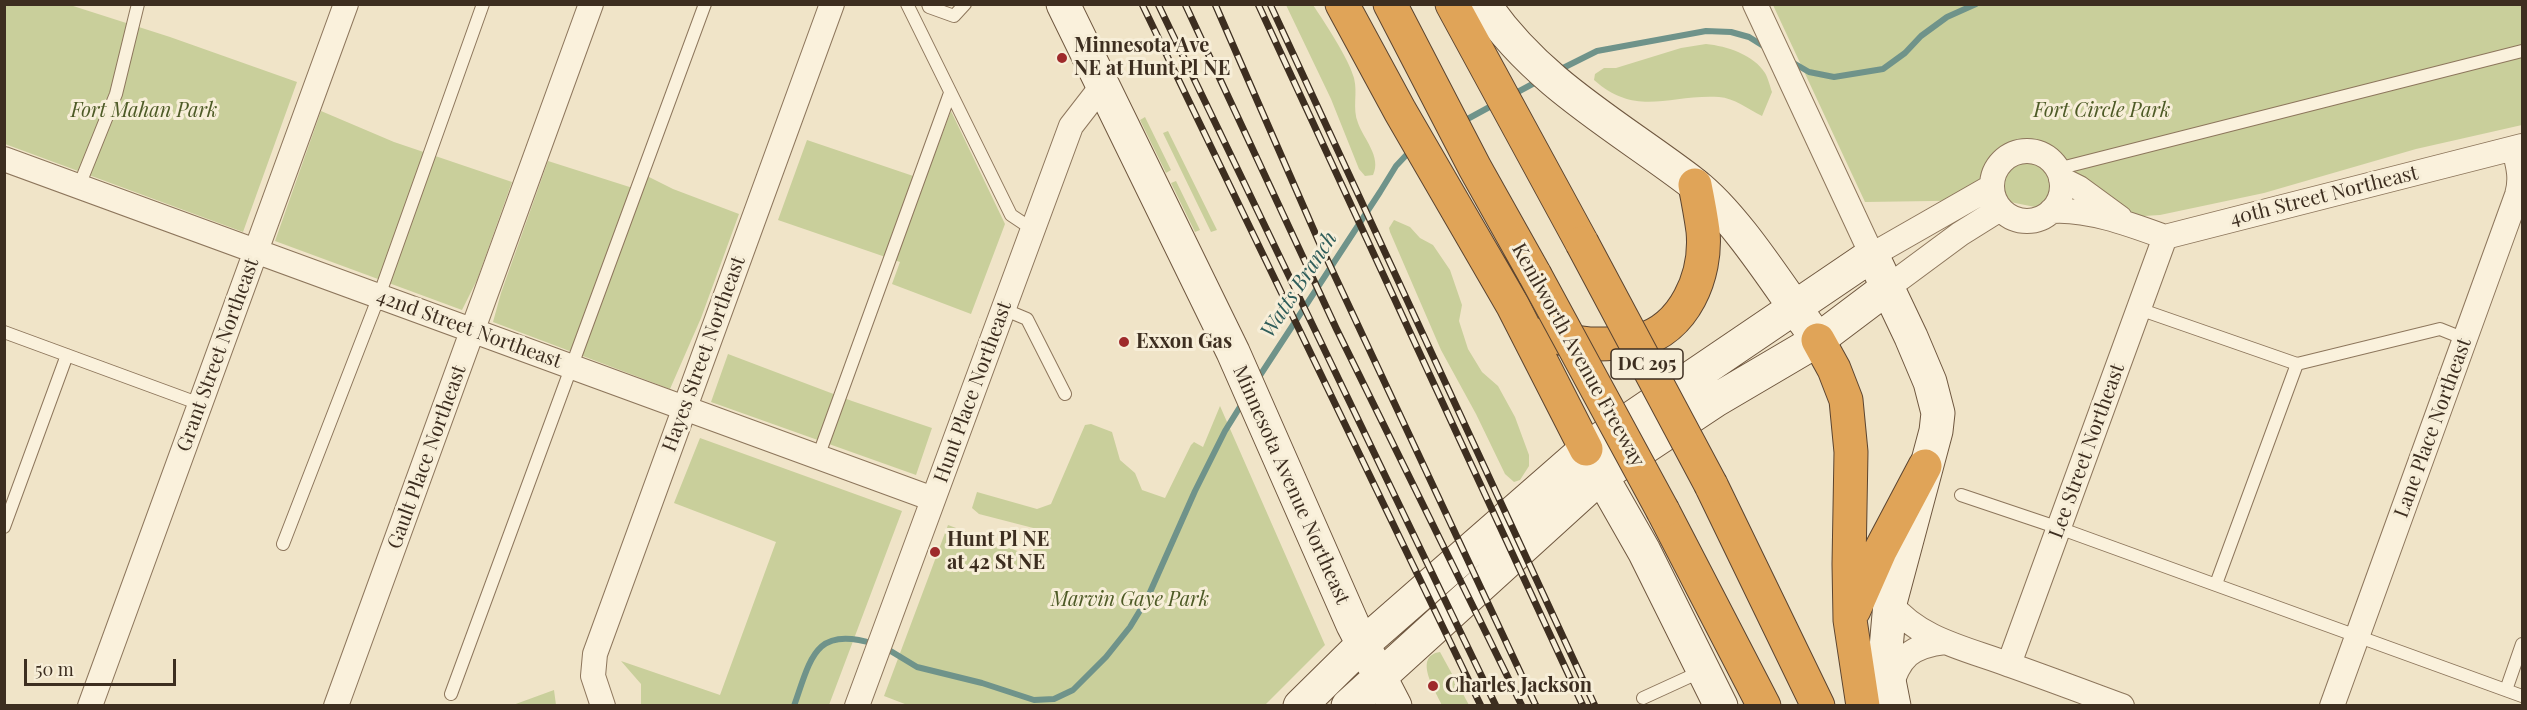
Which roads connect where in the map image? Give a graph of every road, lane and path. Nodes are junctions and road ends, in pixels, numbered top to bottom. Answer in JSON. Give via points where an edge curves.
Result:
{"nodes":[{"id":1,"x":138,"y":4,"type":"edge"},
{"id":2,"x":346,"y":4,"type":"edge"},
{"id":3,"x":483,"y":4,"type":"edge"},
{"id":4,"x":591,"y":4,"type":"edge"},
{"id":5,"x":705,"y":4,"type":"edge"},
{"id":6,"x":832,"y":4,"type":"edge"},
{"id":7,"x":907,"y":4,"type":"edge"},
{"id":8,"x":928,"y":4,"type":"edge"},
{"id":9,"x":965,"y":4,"type":"edge"},
{"id":10,"x":1063,"y":4,"type":"edge"},
{"id":11,"x":1342,"y":4,"type":"edge"},
{"id":12,"x":1390,"y":4,"type":"edge"},
{"id":13,"x":1452,"y":4,"type":"edge"},
{"id":14,"x":1484,"y":4,"type":"edge"},
{"id":15,"x":1755,"y":4,"type":"edge"},
{"id":16,"x":2523,"y":51,"type":"edge"},
{"id":17,"x":1102,"y":86,"type":"junction"},
{"id":18,"x":950,"y":93,"type":"junction"},
{"id":19,"x":2518,"y":148,"type":"edge"},
{"id":20,"x":4,"y":159,"type":"edge"},
{"id":21,"x":2059,"y":174,"type":"junction"},
{"id":22,"x":1695,"y":185,"type":"junction"},
{"id":23,"x":79,"y":186,"type":"junction"},
{"id":24,"x":1996,"y":198,"type":"junction"},
{"id":25,"x":2051,"y":211,"type":"junction"},
{"id":26,"x":2127,"y":223,"type":"junction"},
{"id":27,"x":1032,"y":229,"type":"junction"},
{"id":28,"x":2165,"y":237,"type":"junction"},
{"id":29,"x":256,"y":251,"type":"junction"},
{"id":30,"x":1872,"y":255,"type":"junction"},
{"id":31,"x":1887,"y":288,"type":"junction"},
{"id":32,"x":379,"y":296,"type":"junction"},
{"id":33,"x":1513,"y":306,"type":"junction"},
{"id":34,"x":1795,"y":308,"type":"junction"},
{"id":35,"x":1004,"y":309,"type":"junction"},
{"id":36,"x":2139,"y":309,"type":"junction"},
{"id":37,"x":472,"y":330,"type":"junction"},
{"id":38,"x":4,"y":332,"type":"edge"},
{"id":39,"x":2465,"y":339,"type":"junction"},
{"id":40,"x":1818,"y":340,"type":"junction"},
{"id":41,"x":67,"y":355,"type":"junction"},
{"id":42,"x":2297,"y":364,"type":"junction"},
{"id":43,"x":572,"y":367,"type":"junction"},
{"id":44,"x":1065,"y":394,"type":"dead end"},
{"id":45,"x":200,"y":404,"type":"junction"},
{"id":46,"x":684,"y":408,"type":"junction"},
{"id":47,"x":1586,"y":448,"type":"junction"},
{"id":48,"x":818,"y":457,"type":"junction"},
{"id":49,"x":1926,"y":466,"type":"junction"},
{"id":50,"x":1600,"y":477,"type":"junction"},
{"id":51,"x":1961,"y":495,"type":"dead end"},
{"id":52,"x":933,"y":499,"type":"junction"},
{"id":53,"x":4,"y":527,"type":"edge"},
{"id":54,"x":2059,"y":528,"type":"junction"},
{"id":55,"x":283,"y":544,"type":"dead end"},
{"id":56,"x":2216,"y":584,"type":"junction"},
{"id":57,"x":1890,"y":603,"type":"junction"},
{"id":58,"x":1850,"y":620,"type":"junction"},
{"id":59,"x":2358,"y":635,"type":"junction"},
{"id":60,"x":1945,"y":642,"type":"junction"},
{"id":61,"x":1363,"y":644,"type":"junction"},
{"id":62,"x":2523,"y":644,"type":"edge"},
{"id":63,"x":2009,"y":664,"type":"junction"},
{"id":64,"x":1703,"y":670,"type":"junction"},
{"id":65,"x":1380,"y":677,"type":"junction"},
{"id":66,"x":2506,"y":690,"type":"junction"},
{"id":67,"x":452,"y":694,"type":"dead end"},
{"id":68,"x":861,"y":694,"type":"edge"},
{"id":69,"x":2523,"y":696,"type":"edge"},
{"id":70,"x":1643,"y":698,"type":"dead end"},
{"id":71,"x":1882,"y":700,"type":"edge"},
{"id":72,"x":90,"y":705,"type":"edge"},
{"id":73,"x":336,"y":705,"type":"edge"},
{"id":74,"x":603,"y":705,"type":"edge"},
{"id":75,"x":1300,"y":705,"type":"edge"},
{"id":76,"x":1348,"y":705,"type":"edge"},
{"id":77,"x":1395,"y":705,"type":"edge"},
{"id":78,"x":1721,"y":705,"type":"edge"},
{"id":79,"x":1764,"y":705,"type":"edge"},
{"id":80,"x":1818,"y":705,"type":"edge"},
{"id":81,"x":2122,"y":705,"type":"edge"},
{"id":82,"x":2332,"y":705,"type":"edge"}],
"edges":[{"from":1,"to":23,"type":"lane","via":[[116,94]]},
{"from":2,"to":29,"type":"street","name":"Grant Street Northeast"},
{"from":3,"to":32,"type":"lane"},
{"from":4,"to":37,"type":"street","name":"Gault Place Northeast"},
{"from":5,"to":43,"type":"lane"},
{"from":6,"to":46,"type":"street","name":"Hayes Street Northeast"},
{"from":7,"to":18,"type":"lane"},
{"from":8,"to":9,"type":"lane","via":[[954,16]]},
{"from":10,"to":17,"type":"main road","name":"Minnesota Avenue Northeast"},
{"from":11,"to":33,"type":"highway"},
{"from":12,"to":79,"type":"highway","name":"Kenilworth Avenue Freeway","number":"DC 295","bridge":true},
{"from":13,"to":80,"type":"highway","number":"DC 295","bridge":true,"via":[[1711,485]]},
{"from":14,"to":22,"type":"main road","via":[[1540,70],[1586,108]]},
{"from":15,"to":30,"type":"street"},
{"from":16,"to":21,"type":"lane"},
{"from":17,"to":27,"type":"street","name":"Hunt Place Northeast","via":[[1071,126]]},
{"from":17,"to":61,"type":"main road","name":"Minnesota Avenue Northeast","via":[[1262,415]]},
{"from":18,"to":27,"type":"lane","via":[[1011,215]]},
{"from":18,"to":48,"type":"lane"},
{"from":19,"to":28,"type":"street","name":"40th Street Northeast"},
{"from":19,"to":39,"type":"street","name":"Lane Place Northeast","via":[[2520,182],[2510,228]]},
{"from":20,"to":23,"type":"street","name":"42nd Street Northeast"},
{"from":21,"to":24,"type":"street","via":[[2041,154],[2018,152],[2007,157],[1993,175]]},
{"from":21,"to":25,"type":"street","via":[[2061,191]]},
{"from":21,"to":26,"type":"street"},
{"from":22,"to":33,"type":"highway","via":[[1703,239],[1698,282],[1666,325],[1638,341],[1596,345],[1556,337]]},
{"from":22,"to":34,"type":"main road","via":[[1733,225]]},
{"from":23,"to":29,"type":"street","name":"42nd Street Northeast"},
{"from":24,"to":25,"type":"street","via":[[2008,216],[2020,220],[2042,218]]},
{"from":24,"to":30,"type":"street"},
{"from":24,"to":31,"type":"street","via":[[1960,234]]},
{"from":25,"to":26,"type":"street","via":[[2065,210]]},
{"from":26,"to":28,"type":"street"},
{"from":27,"to":35,"type":"street","name":"Hunt Place Northeast"},
{"from":28,"to":36,"type":"street","name":"Lee Street Northeast"},
{"from":29,"to":32,"type":"street","name":"42nd Street Northeast"},
{"from":29,"to":45,"type":"street","name":"Grant Street Northeast"},
{"from":30,"to":31,"type":"main road"},
{"from":30,"to":34,"type":"main road"},
{"from":31,"to":40,"type":"main road"},
{"from":31,"to":49,"type":"main road","via":[[1936,399],[1936,431]]},
{"from":32,"to":37,"type":"street","name":"42nd Street Northeast"},
{"from":32,"to":55,"type":"lane"},
{"from":33,"to":47,"type":"highway"},
{"from":34,"to":40,"type":"main road"},
{"from":34,"to":47,"type":"main road"},
{"from":35,"to":44,"type":"lane","via":[[1027,319]]},
{"from":35,"to":52,"type":"street","name":"Hunt Place Northeast"},
{"from":36,"to":42,"type":"lane"},
{"from":36,"to":54,"type":"street","name":"Lee Street Northeast"},
{"from":37,"to":43,"type":"street","name":"42nd Street Northeast"},
{"from":37,"to":73,"type":"street","name":"Gault Place Northeast"},
{"from":38,"to":41,"type":"lane"},
{"from":39,"to":42,"type":"lane","via":[[2440,329]]},
{"from":39,"to":59,"type":"street","name":"Lane Place Northeast"},
{"from":40,"to":50,"type":"main road","via":[[1716,400]]},
{"from":40,"to":58,"type":"highway","via":[[1846,400],[1851,452]]},
{"from":41,"to":45,"type":"lane"},
{"from":41,"to":53,"type":"lane"},
{"from":42,"to":56,"type":"lane"},
{"from":43,"to":46,"type":"street","name":"42nd Street Northeast"},
{"from":43,"to":67,"type":"lane"},
{"from":45,"to":72,"type":"street","name":"Grant Street Northeast"},
{"from":46,"to":48,"type":"street","name":"42nd Street Northeast"},
{"from":46,"to":74,"type":"street","name":"Hayes Street Northeast","via":[[595,654],[593,676]]},
{"from":47,"to":50,"type":"main road"},
{"from":47,"to":61,"type":"main road"},
{"from":48,"to":52,"type":"street","name":"42nd Street Northeast"},
{"from":49,"to":57,"type":"main road"},
{"from":49,"to":58,"type":"highway","via":[[1880,551]]},
{"from":50,"to":64,"type":"main road","via":[[1644,551]]},
{"from":50,"to":65,"type":"main road"},
{"from":51,"to":54,"type":"lane"},
{"from":52,"to":68,"type":"street","name":"Hunt Place Northeast"},
{"from":54,"to":56,"type":"lane"},
{"from":54,"to":63,"type":"street","name":"Lee Street Northeast"},
{"from":56,"to":59,"type":"lane"},
{"from":57,"to":60,"type":"street","via":[[1911,624]]},
{"from":57,"to":71,"type":"main road"},
{"from":58,"to":71,"type":"highway"},
{"from":59,"to":66,"type":"lane"},
{"from":59,"to":82,"type":"street","name":"Lane Place Northeast"},
{"from":60,"to":63,"type":"street"},
{"from":60,"to":71,"type":"street","via":[[1914,650],[1895,671]]},
{"from":61,"to":65,"type":"main road","name":"Minnesota Avenue Northeast"},
{"from":61,"to":75,"type":"main road"},
{"from":62,"to":66,"type":"lane"},
{"from":63,"to":81,"type":"street"},
{"from":64,"to":70,"type":"lane"},
{"from":64,"to":78,"type":"main road"},
{"from":65,"to":76,"type":"main road"},
{"from":65,"to":77,"type":"main road","name":"Minnesota Avenue Northeast"},
{"from":66,"to":69,"type":"lane"}]}
